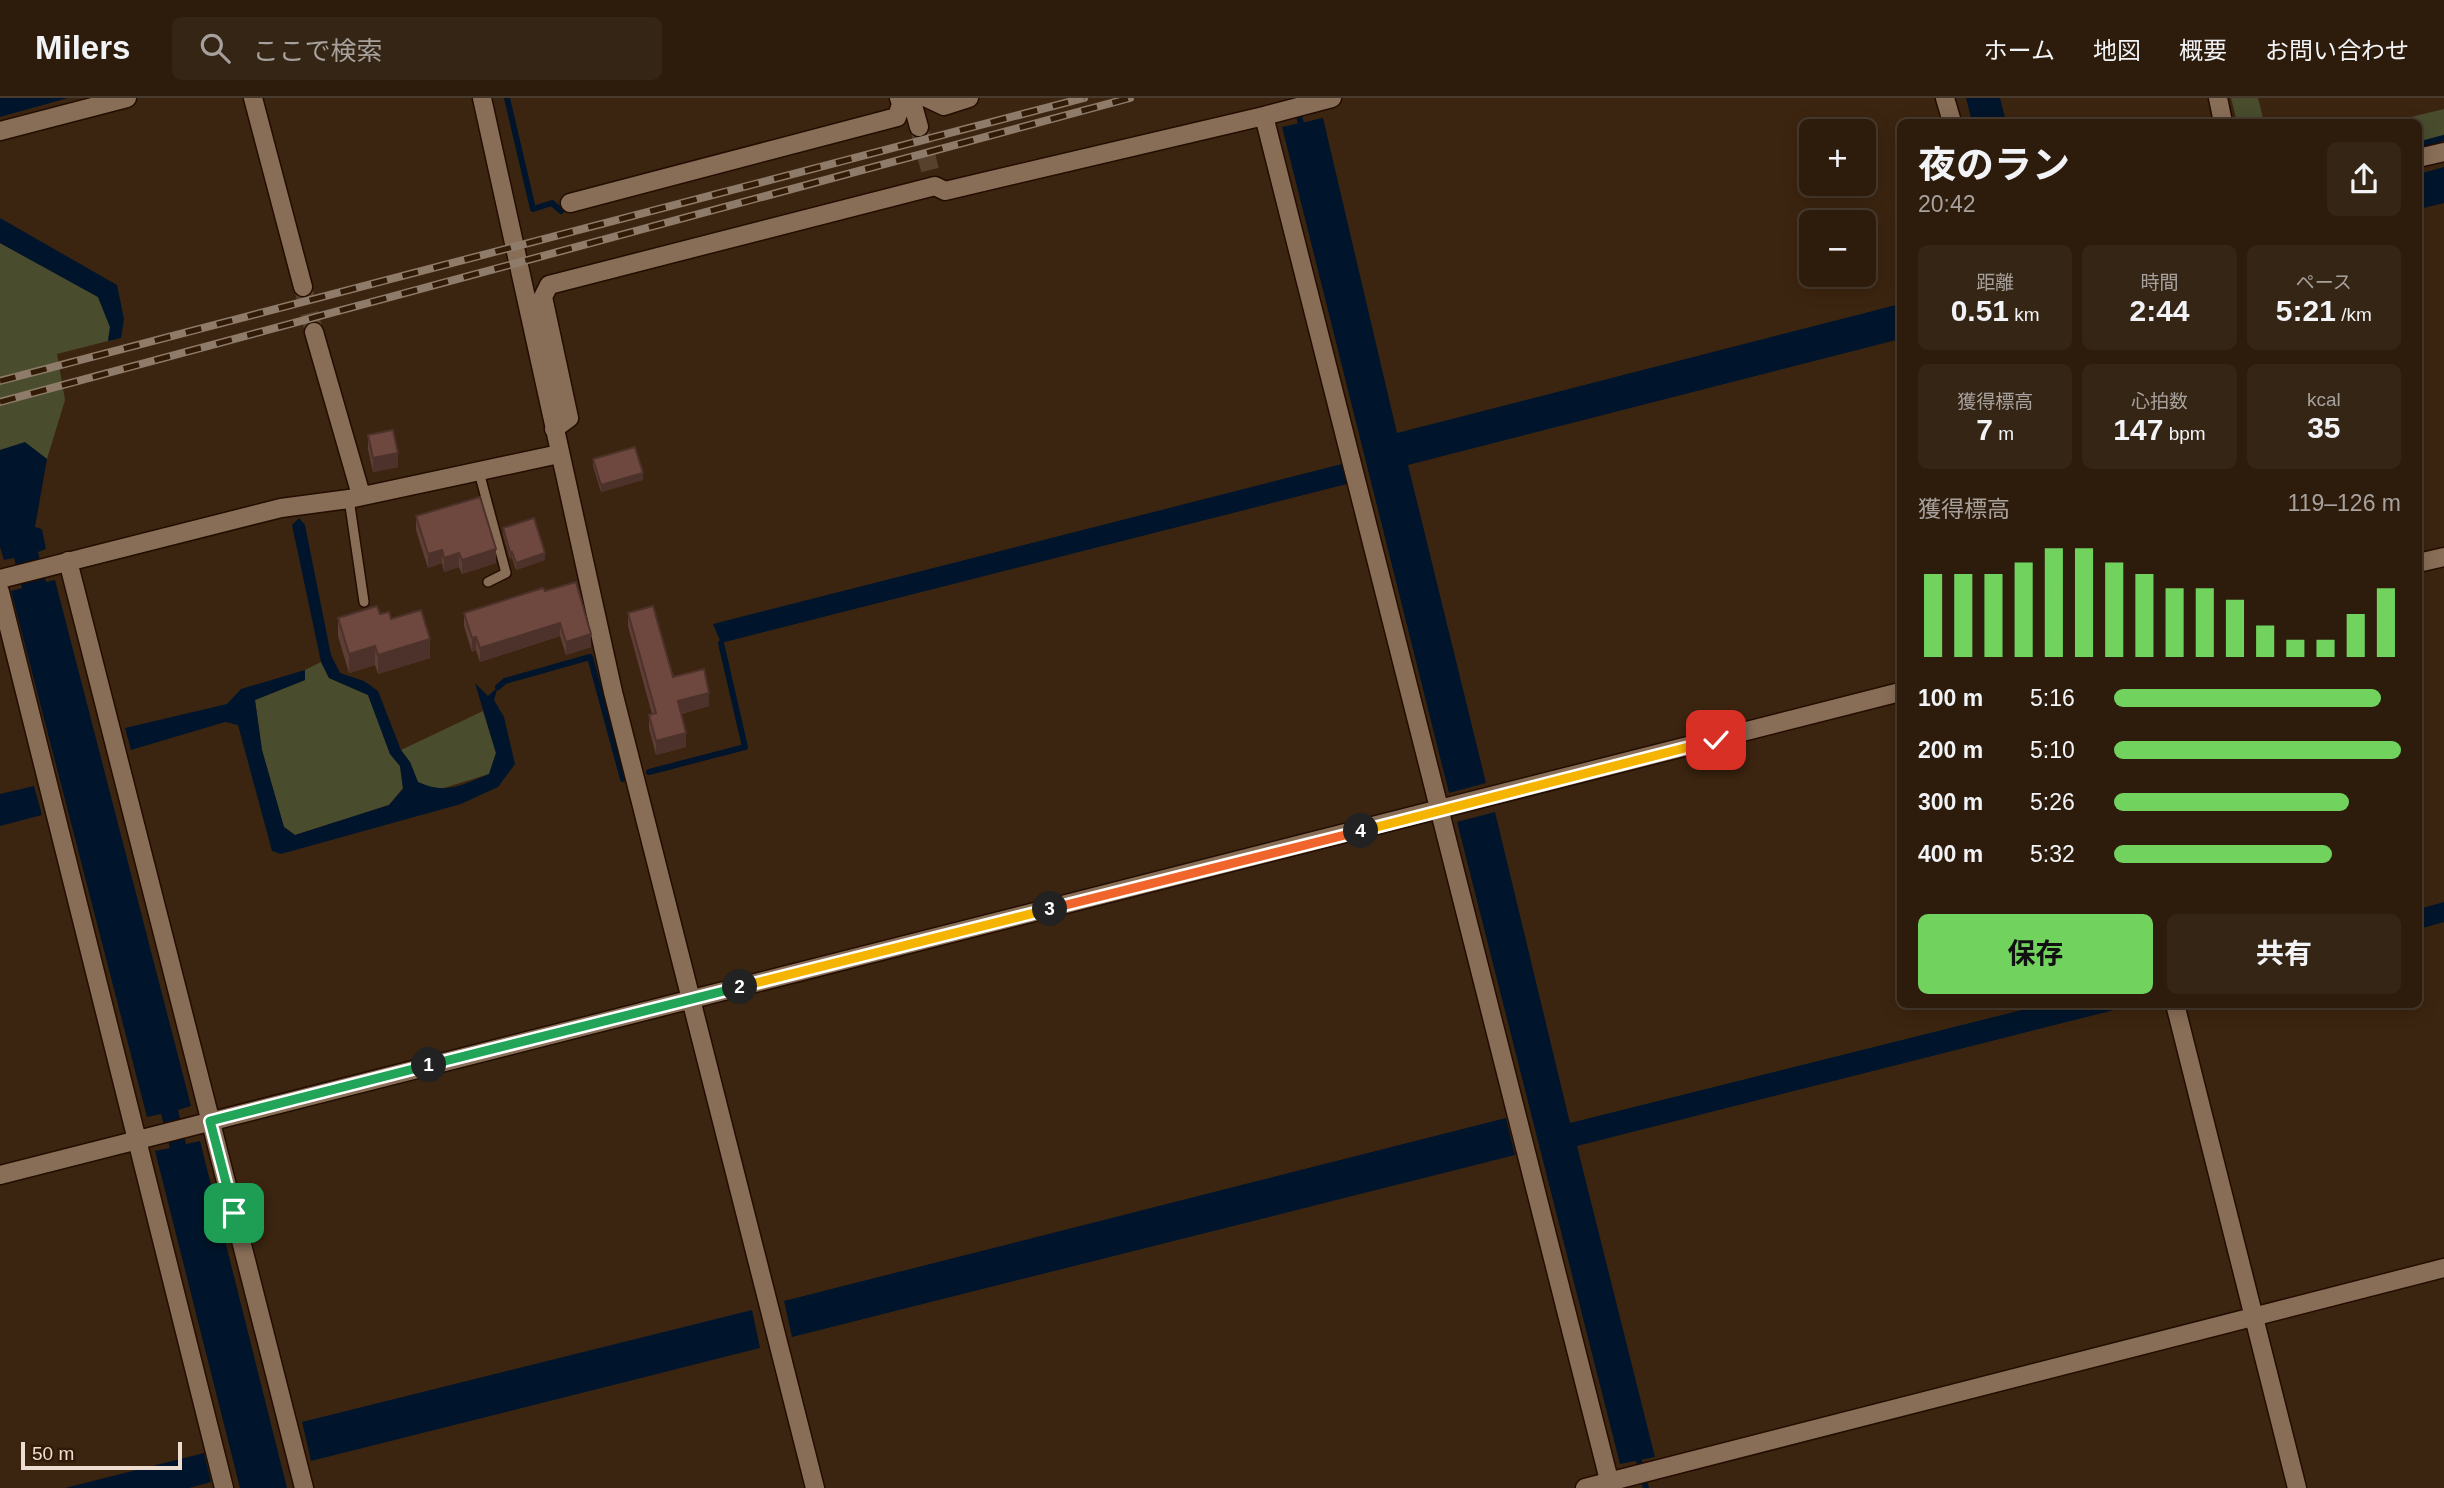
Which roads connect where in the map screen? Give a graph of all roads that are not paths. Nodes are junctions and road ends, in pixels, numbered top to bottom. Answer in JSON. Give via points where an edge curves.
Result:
{"nodes":[{"id":1,"x":127,"y":98,"type":"edge"},
{"id":2,"x":253,"y":98,"type":"edge"},
{"id":3,"x":482,"y":98,"type":"edge"},
{"id":4,"x":899,"y":98,"type":"edge"},
{"id":5,"x":911,"y":98,"type":"edge"},
{"id":6,"x":927,"y":98,"type":"edge"},
{"id":7,"x":970,"y":98,"type":"edge"},
{"id":8,"x":1332,"y":98,"type":"edge"},
{"id":9,"x":1945,"y":98,"type":"edge"},
{"id":10,"x":2218,"y":98,"type":"edge"},
{"id":11,"x":1264,"y":116,"type":"junction"},
{"id":12,"x":1950,"y":119,"type":"edge"},
{"id":13,"x":2223,"y":119,"type":"edge"},
{"id":14,"x":919,"y":127,"type":"tunnel mouth"},
{"id":15,"x":0,"y":131,"type":"edge"},
{"id":16,"x":2444,"y":152,"type":"edge"},
{"id":17,"x":2422,"y":157,"type":"edge"},
{"id":18,"x":570,"y":203,"type":"dead end"},
{"id":19,"x":303,"y":288,"type":"tunnel mouth"},
{"id":20,"x":314,"y":332,"type":"tunnel mouth"},
{"id":21,"x":554,"y":429,"type":"junction"},
{"id":22,"x":559,"y":454,"type":"junction"},
{"id":23,"x":479,"y":472,"type":"junction"},
{"id":24,"x":355,"y":497,"type":"junction"},
{"id":25,"x":2444,"y":557,"type":"edge"},
{"id":26,"x":2422,"y":562,"type":"edge"},
{"id":27,"x":59,"y":563,"type":"junction"},
{"id":28,"x":6,"y":578,"type":"edge"},
{"id":29,"x":488,"y":582,"type":"dead end"},
{"id":30,"x":0,"y":592,"type":"edge"},
{"id":31,"x":364,"y":602,"type":"dead end"},
{"id":32,"x":1897,"y":693,"type":"edge"},
{"id":33,"x":1440,"y":811,"type":"junction"},
{"id":34,"x":692,"y":999,"type":"junction"},
{"id":35,"x":2176,"y":1008,"type":"edge"},
{"id":36,"x":210,"y":1121,"type":"junction"},
{"id":37,"x":136,"y":1140,"type":"junction"},
{"id":38,"x":0,"y":1175,"type":"edge"},
{"id":39,"x":2444,"y":1268,"type":"edge"},
{"id":40,"x":2254,"y":1316,"type":"junction"},
{"id":41,"x":1610,"y":1485,"type":"edge"},
{"id":42,"x":224,"y":1488,"type":"edge"},
{"id":43,"x":304,"y":1488,"type":"edge"},
{"id":44,"x":815,"y":1488,"type":"edge"},
{"id":45,"x":1585,"y":1488,"type":"edge"},
{"id":46,"x":2297,"y":1488,"type":"edge"}],
"edges":[{"from":1,"to":15,"type":"street"},
{"from":2,"to":19,"type":"street"},
{"from":3,"to":21,"type":"street"},
{"from":4,"to":18,"type":"street","via":[[897,117]]},
{"from":5,"to":14,"type":"street"},
{"from":6,"to":7,"type":"street","via":[[944,106]]},
{"from":8,"to":11,"type":"street"},
{"from":9,"to":12,"type":"street"},
{"from":10,"to":13,"type":"street"},
{"from":11,"to":21,"type":"street","via":[[945,191],[933,178],[549,285],[543,297],[569,418]]},
{"from":11,"to":33,"type":"street"},
{"from":16,"to":17,"type":"street"},
{"from":20,"to":24,"type":"street"},
{"from":21,"to":22,"type":"street"},
{"from":22,"to":23,"type":"street"},
{"from":22,"to":34,"type":"street","via":[[613,692]]},
{"from":23,"to":24,"type":"street"},
{"from":23,"to":29,"type":"lane","via":[[506,573]]},
{"from":24,"to":27,"type":"street","via":[[281,508]]},
{"from":24,"to":31,"type":"lane"},
{"from":25,"to":26,"type":"street"},
{"from":27,"to":28,"type":"street"},
{"from":27,"to":36,"type":"street"},
{"from":30,"to":37,"type":"street"},
{"from":32,"to":33,"type":"street"},
{"from":33,"to":34,"type":"street"},
{"from":33,"to":41,"type":"street"},
{"from":34,"to":36,"type":"street"},
{"from":34,"to":44,"type":"street"},
{"from":35,"to":40,"type":"street"},
{"from":36,"to":37,"type":"street"},
{"from":36,"to":43,"type":"street"},
{"from":37,"to":38,"type":"street"},
{"from":37,"to":42,"type":"street"},
{"from":39,"to":40,"type":"street"},
{"from":40,"to":41,"type":"street"},
{"from":40,"to":46,"type":"street"},
{"from":41,"to":45,"type":"street"}]}
